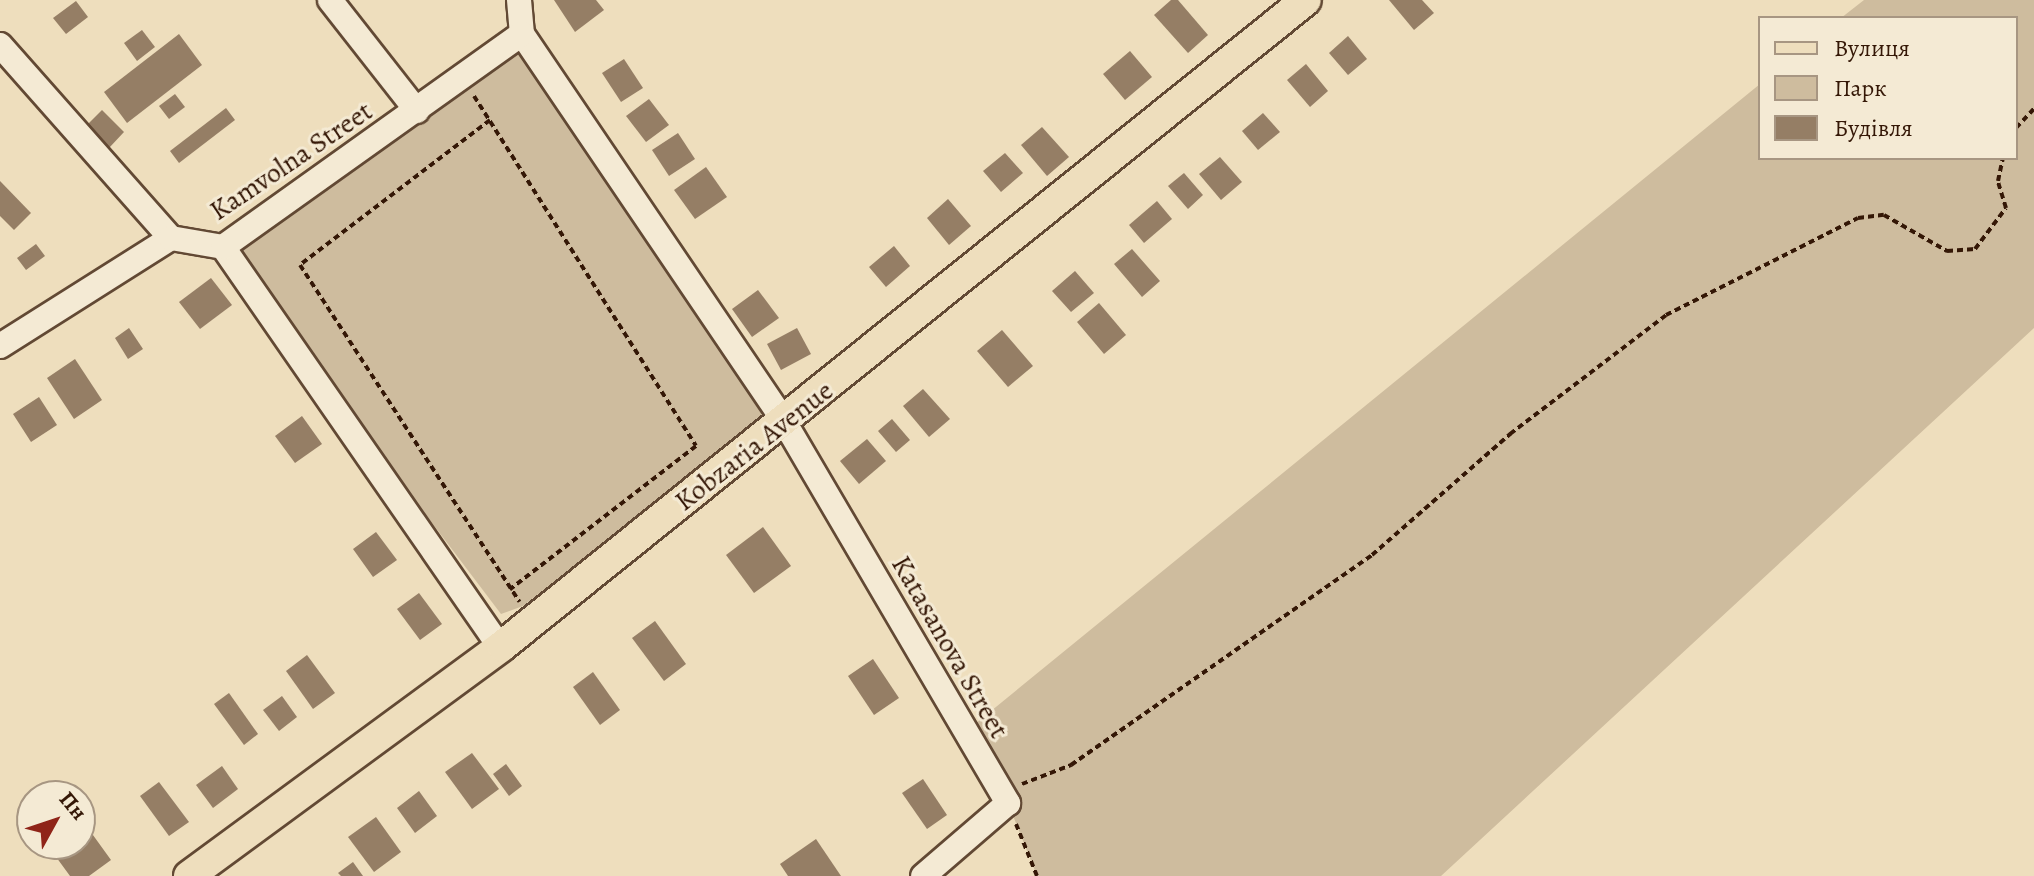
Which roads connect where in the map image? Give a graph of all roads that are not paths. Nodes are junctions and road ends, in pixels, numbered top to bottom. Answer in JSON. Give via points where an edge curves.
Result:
{"nodes":[{"id":1,"x":330,"y":0,"type":"edge"},
{"id":2,"x":519,"y":0,"type":"edge"},
{"id":3,"x":1306,"y":0,"type":"edge"},
{"id":4,"x":522,"y":34,"type":"junction"},
{"id":5,"x":0,"y":45,"type":"edge"},
{"id":6,"x":417,"y":111,"type":"junction"},
{"id":7,"x":171,"y":238,"type":"junction"},
{"id":8,"x":223,"y":247,"type":"junction"},
{"id":9,"x":0,"y":346,"type":"edge"},
{"id":10,"x":785,"y":423,"type":"junction"},
{"id":11,"x":500,"y":647,"type":"junction"},
{"id":12,"x":189,"y":876,"type":"edge"},
{"id":13,"x":923,"y":876,"type":"edge"}],
"edges":[{"from":1,"to":6,"type":"street"},
{"from":2,"to":4,"type":"street"},
{"from":3,"to":10,"type":"main road","name":"Kobzaria Avenue"},
{"from":4,"to":6,"type":"street","name":"Kamvolna Street"},
{"from":4,"to":10,"type":"street"},
{"from":5,"to":7,"type":"street"},
{"from":6,"to":8,"type":"street","name":"Kamvolna Street"},
{"from":7,"to":8,"type":"street","name":"Kamvolna Street"},
{"from":7,"to":9,"type":"street"},
{"from":8,"to":11,"type":"street"},
{"from":10,"to":11,"type":"main road","name":"Kobzaria Avenue"},
{"from":10,"to":13,"type":"street","name":"Katasanova Street","via":[[1004,796]]},
{"from":11,"to":12,"type":"main road","name":"Kobzaria Avenue"}]}
